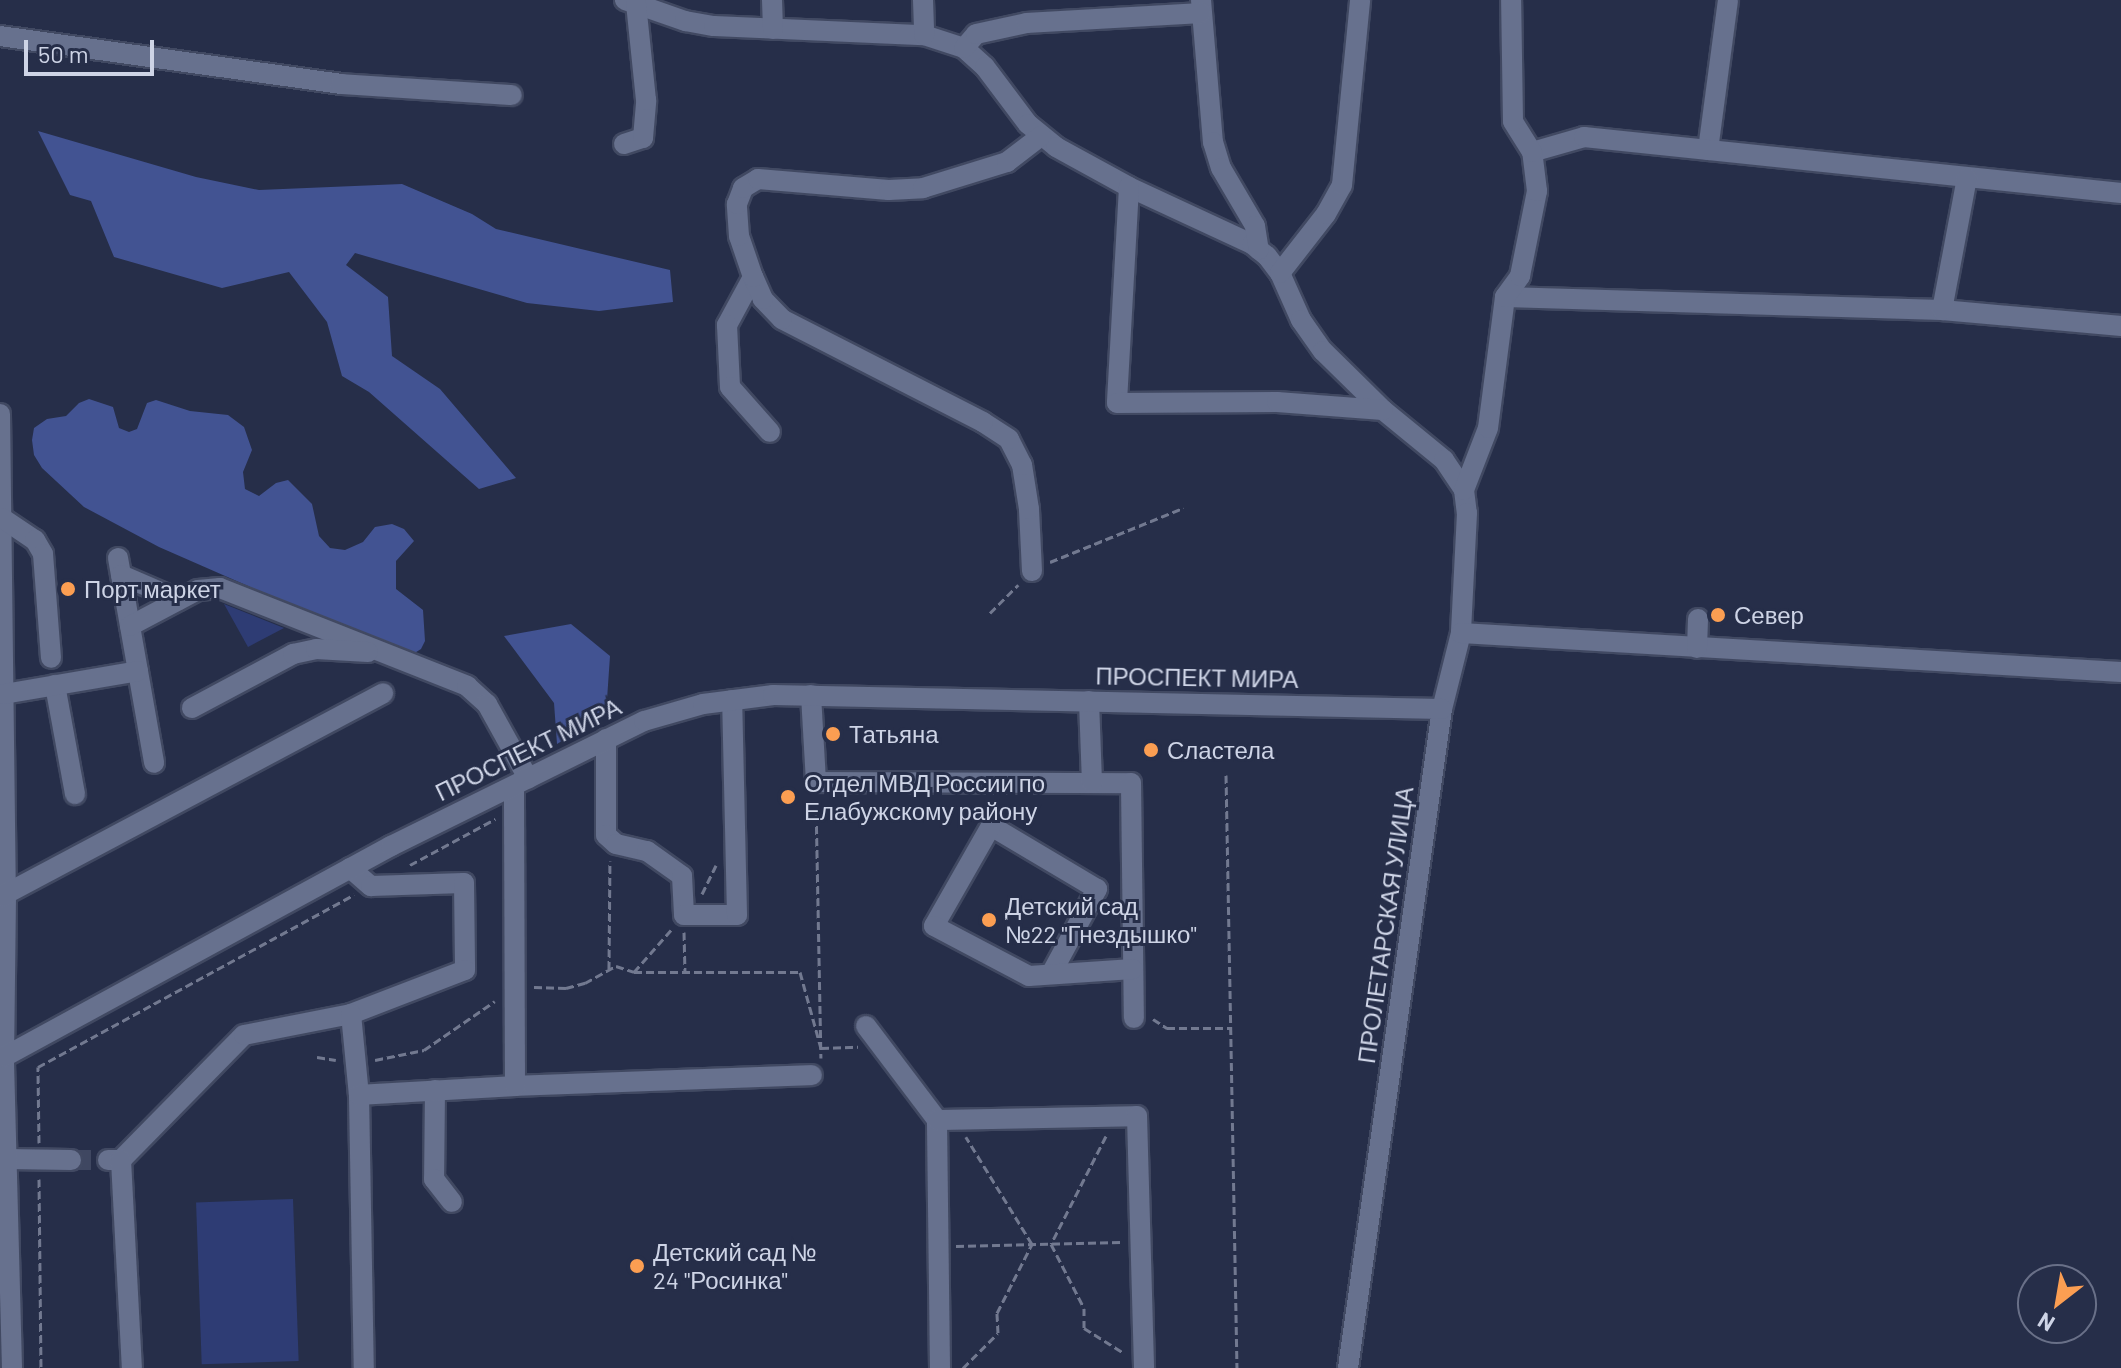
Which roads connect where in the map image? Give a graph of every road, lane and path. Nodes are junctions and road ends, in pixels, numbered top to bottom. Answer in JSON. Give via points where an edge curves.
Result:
{"nodes":[{"id":1,"x":772,"y":0,"type":"edge"},
{"id":2,"x":923,"y":0,"type":"edge"},
{"id":3,"x":1360,"y":0,"type":"edge"},
{"id":4,"x":1511,"y":0,"type":"edge"},
{"id":5,"x":1728,"y":0,"type":"edge"},
{"id":6,"x":630,"y":2,"type":"edge"},
{"id":7,"x":1201,"y":7,"type":"edge"},
{"id":8,"x":773,"y":29,"type":"junction"},
{"id":9,"x":924,"y":35,"type":"junction"},
{"id":10,"x":0,"y":36,"type":"edge"},
{"id":11,"x":964,"y":48,"type":"junction"},
{"id":12,"x":512,"y":95,"type":"dead end"},
{"id":13,"x":1041,"y":136,"type":"junction"},
{"id":14,"x":624,"y":144,"type":"dead end"},
{"id":15,"x":1708,"y":150,"type":"junction"},
{"id":16,"x":1532,"y":152,"type":"junction"},
{"id":17,"x":1967,"y":178,"type":"junction"},
{"id":18,"x":1129,"y":187,"type":"junction"},
{"id":19,"x":2121,"y":193,"type":"edge"},
{"id":20,"x":1259,"y":250,"type":"junction"},
{"id":21,"x":1280,"y":273,"type":"junction"},
{"id":22,"x":753,"y":277,"type":"junction"},
{"id":23,"x":1505,"y":297,"type":"junction"},
{"id":24,"x":1942,"y":310,"type":"junction"},
{"id":25,"x":2121,"y":326,"type":"edge"},
{"id":26,"x":1383,"y":410,"type":"junction"},
{"id":27,"x":0,"y":414,"type":"edge"},
{"id":28,"x":770,"y":432,"type":"dead end"},
{"id":29,"x":1464,"y":490,"type":"junction"},
{"id":30,"x":1183,"y":508,"type":"dead end"},
{"id":31,"x":2,"y":518,"type":"junction"},
{"id":32,"x":1,"y":557,"type":"edge"},
{"id":33,"x":1032,"y":571,"type":"junction"},
{"id":34,"x":179,"y":600,"type":"junction"},
{"id":35,"x":990,"y":613,"type":"dead end"},
{"id":36,"x":1698,"y":619,"type":"dead end"},
{"id":37,"x":130,"y":626,"type":"junction"},
{"id":38,"x":1461,"y":633,"type":"junction"},
{"id":39,"x":1697,"y":648,"type":"junction"},
{"id":40,"x":388,"y":654,"type":"junction"},
{"id":41,"x":51,"y":658,"type":"dead end"},
{"id":42,"x":138,"y":671,"type":"junction"},
{"id":43,"x":2121,"y":672,"type":"edge"},
{"id":44,"x":55,"y":685,"type":"junction"},
{"id":45,"x":383,"y":693,"type":"dead end"},
{"id":46,"x":4,"y":694,"type":"junction"},
{"id":47,"x":811,"y":695,"type":"junction"},
{"id":48,"x":732,"y":700,"type":"junction"},
{"id":49,"x":1089,"y":701,"type":"junction"},
{"id":50,"x":192,"y":708,"type":"dead end"},
{"id":51,"x":1442,"y":709,"type":"junction"},
{"id":52,"x":606,"y":739,"type":"junction"},
{"id":53,"x":154,"y":763,"type":"dead end"},
{"id":54,"x":1226,"y":775,"type":"dead end"},
{"id":55,"x":521,"y":782,"type":"junction"},
{"id":56,"x":816,"y":782,"type":"junction"},
{"id":57,"x":1092,"y":783,"type":"junction"},
{"id":58,"x":75,"y":794,"type":"dead end"},
{"id":59,"x":502,"y":815,"type":"dead end"},
{"id":60,"x":3,"y":824,"type":"edge"},
{"id":61,"x":735,"y":828,"type":"junction"},
{"id":62,"x":610,"y":841,"type":"junction"},
{"id":63,"x":350,"y":868,"type":"junction"},
{"id":64,"x":397,"y":872,"type":"dead end"},
{"id":65,"x":371,"y":886,"type":"junction"},
{"id":66,"x":3,"y":897,"type":"edge"},
{"id":67,"x":687,"y":915,"type":"junction"},
{"id":68,"x":1133,"y":969,"type":"junction"},
{"id":69,"x":609,"y":970,"type":"junction"},
{"id":70,"x":634,"y":972,"type":"junction"},
{"id":71,"x":685,"y":972,"type":"junction"},
{"id":72,"x":1051,"y":974,"type":"junction"},
{"id":73,"x":515,"y":987,"type":"junction"},
{"id":74,"x":351,"y":1014,"type":"junction"},
{"id":75,"x":1134,"y":1018,"type":"joint"},
{"id":76,"x":866,"y":1026,"type":"dead end"},
{"id":77,"x":1230,"y":1028,"type":"junction"},
{"id":78,"x":882,"y":1046,"type":"junction"},
{"id":79,"x":821,"y":1048,"type":"junction"},
{"id":80,"x":317,"y":1057,"type":"dead end"},
{"id":81,"x":356,"y":1064,"type":"junction"},
{"id":82,"x":3,"y":1070,"type":"edge"},
{"id":83,"x":812,"y":1075,"type":"joint"},
{"id":84,"x":515,"y":1086,"type":"junction"},
{"id":85,"x":435,"y":1090,"type":"junction"},
{"id":86,"x":359,"y":1095,"type":"junction"},
{"id":87,"x":1117,"y":1116,"type":"junction"},
{"id":88,"x":946,"y":1120,"type":"junction"},
{"id":89,"x":7,"y":1159,"type":"junction"},
{"id":90,"x":39,"y":1160,"type":"junction"},
{"id":91,"x":71,"y":1160,"type":"tunnel mouth"},
{"id":92,"x":452,"y":1202,"type":"dead end"},
{"id":93,"x":1141,"y":1241,"type":"junction"},
{"id":94,"x":1032,"y":1244,"type":"junction"},
{"id":95,"x":1051,"y":1244,"type":"junction"},
{"id":96,"x":938,"y":1246,"type":"junction"},
{"id":97,"x":1144,"y":1366,"type":"edge"},
{"id":98,"x":12,"y":1368,"type":"edge"},
{"id":99,"x":41,"y":1368,"type":"edge"},
{"id":100,"x":132,"y":1368,"type":"edge"},
{"id":101,"x":364,"y":1368,"type":"edge"},
{"id":102,"x":940,"y":1368,"type":"edge"},
{"id":103,"x":963,"y":1368,"type":"edge"},
{"id":104,"x":1237,"y":1368,"type":"edge"},
{"id":105,"x":1348,"y":1368,"type":"edge"}],
"edges":[{"from":1,"to":8,"type":"street"},
{"from":2,"to":9,"type":"street"},
{"from":3,"to":21,"type":"street","via":[[1342,185]]},
{"from":4,"to":16,"type":"street","via":[[1513,121]]},
{"from":5,"to":15,"type":"street"},
{"from":6,"to":8,"type":"street","via":[[685,21]]},
{"from":6,"to":14,"type":"street","via":[[646,100],[643,138]]},
{"from":7,"to":11,"type":"street","via":[[1027,23],[976,34]]},
{"from":7,"to":20,"type":"street","via":[[1213,142],[1221,168],[1255,226]]},
{"from":8,"to":9,"type":"street"},
{"from":9,"to":11,"type":"street"},
{"from":10,"to":12,"type":"street","via":[[271,76]]},
{"from":11,"to":13,"type":"street"},
{"from":13,"to":18,"type":"street"},
{"from":13,"to":22,"type":"street","via":[[1007,162],[923,188],[749,182],[737,204],[739,236]]},
{"from":15,"to":16,"type":"street","via":[[1584,137]]},
{"from":15,"to":17,"type":"street"},
{"from":16,"to":23,"type":"street","via":[[1537,191],[1520,276]]},
{"from":17,"to":19,"type":"street"},
{"from":17,"to":24,"type":"street"},
{"from":18,"to":20,"type":"street"},
{"from":18,"to":26,"type":"street","via":[[1117,403],[1277,402]]},
{"from":20,"to":21,"type":"street"},
{"from":21,"to":26,"type":"street","via":[[1312,336]]},
{"from":22,"to":28,"type":"street","via":[[727,325],[730,387]]},
{"from":22,"to":33,"type":"street","via":[[763,299],[782,319],[1009,439],[1022,465]]},
{"from":23,"to":24,"type":"street"},
{"from":23,"to":29,"type":"street","via":[[1488,428]]},
{"from":24,"to":25,"type":"street"},
{"from":26,"to":29,"type":"street","via":[[1444,460]]},
{"from":27,"to":31,"type":"street"},
{"from":29,"to":38,"type":"street","name":"ПРОЛЕТАРСКАЯ УЛИЦА"},
{"from":30,"to":33,"type":"path"},
{"from":31,"to":32,"type":"street"},
{"from":31,"to":41,"type":"street","via":[[35,540],[43,554]]},
{"from":32,"to":46,"type":"street"},
{"from":33,"to":35,"type":"path"},
{"from":34,"to":37,"type":"street"},
{"from":34,"to":37,"type":"street","via":[[120,566]]},
{"from":34,"to":40,"type":"street","via":[[204,588],[220,588]]},
{"from":36,"to":39,"type":"street"},
{"from":37,"to":42,"type":"street"},
{"from":38,"to":39,"type":"street"},
{"from":38,"to":51,"type":"street","name":"ПРОЛЕТАРСКАЯ УЛИЦА"},
{"from":39,"to":43,"type":"street"},
{"from":40,"to":50,"type":"street","via":[[300,652]]},
{"from":40,"to":55,"type":"street","via":[[474,690],[487,704]]},
{"from":42,"to":44,"type":"street"},
{"from":42,"to":53,"type":"street"},
{"from":44,"to":46,"type":"street"},
{"from":44,"to":58,"type":"street"},
{"from":45,"to":66,"type":"street"},
{"from":46,"to":60,"type":"street"},
{"from":47,"to":48,"type":"street","name":"ПРОСПЕКТ МИРА"},
{"from":47,"to":49,"type":"street","name":"ПРОСПЕКТ МИРА"},
{"from":47,"to":56,"type":"street"},
{"from":48,"to":52,"type":"street","name":"ПРОСПЕКТ МИРА","via":[[672,710]]},
{"from":48,"to":61,"type":"street"},
{"from":49,"to":51,"type":"street","name":"ПРОСПЕКТ МИРА"},
{"from":49,"to":57,"type":"street"},
{"from":51,"to":105,"type":"street","name":"ПРОЛЕТАРСКАЯ УЛИЦА"},
{"from":52,"to":55,"type":"street","name":"ПРОСПЕКТ МИРА"},
{"from":52,"to":62,"type":"street","via":[[604,828]]},
{"from":54,"to":77,"type":"path"},
{"from":55,"to":63,"type":"street","name":"ПРОСПЕКТ МИРА"},
{"from":55,"to":73,"type":"street"},
{"from":56,"to":57,"type":"street"},
{"from":56,"to":79,"type":"path"},
{"from":57,"to":68,"type":"street","via":[[1131,783]]},
{"from":59,"to":64,"type":"path"},
{"from":60,"to":66,"type":"street"},
{"from":61,"to":67,"type":"path"},
{"from":61,"to":67,"type":"street","via":[[737,915]]},
{"from":62,"to":67,"type":"street","via":[[647,851],[682,876]]},
{"from":62,"to":69,"type":"path"},
{"from":63,"to":65,"type":"street"},
{"from":63,"to":82,"type":"street","name":"ПРОСПЕКТ МИРА"},
{"from":65,"to":74,"type":"street","via":[[464,883],[465,970]]},
{"from":65,"to":90,"type":"path","via":[[38,1067]]},
{"from":66,"to":82,"type":"street"},
{"from":67,"to":70,"type":"path"},
{"from":67,"to":71,"type":"path"},
{"from":68,"to":72,"type":"street"},
{"from":68,"to":75,"type":"street"},
{"from":69,"to":70,"type":"path","via":[[616,966]]},
{"from":69,"to":73,"type":"path","via":[[566,988]]},
{"from":70,"to":71,"type":"path"},
{"from":71,"to":79,"type":"path","via":[[800,972]]},
{"from":72,"to":72,"type":"street","via":[[1097,889],[991,826],[934,926],[1029,976]]},
{"from":73,"to":81,"type":"path","via":[[424,1050]]},
{"from":73,"to":84,"type":"street"},
{"from":74,"to":81,"type":"street"},
{"from":74,"to":100,"type":"street","via":[[244,1035],[114,1160]]},
{"from":75,"to":77,"type":"path","via":[[1154,1019],[1167,1028]]},
{"from":76,"to":78,"type":"street"},
{"from":77,"to":104,"type":"path"},
{"from":78,"to":79,"type":"path"},
{"from":78,"to":88,"type":"street"},
{"from":79,"to":83,"type":"path","via":[[820,1075]]},
{"from":80,"to":81,"type":"path"},
{"from":81,"to":86,"type":"street"},
{"from":82,"to":89,"type":"street"},
{"from":83,"to":84,"type":"street"},
{"from":84,"to":85,"type":"street"},
{"from":85,"to":86,"type":"street"},
{"from":85,"to":92,"type":"street","via":[[434,1179]]},
{"from":86,"to":101,"type":"street"},
{"from":87,"to":88,"type":"street"},
{"from":87,"to":93,"type":"street","via":[[1137,1116]]},
{"from":87,"to":95,"type":"path"},
{"from":88,"to":94,"type":"path"},
{"from":88,"to":96,"type":"street"},
{"from":89,"to":90,"type":"street"},
{"from":89,"to":98,"type":"street"},
{"from":90,"to":91,"type":"street"},
{"from":90,"to":99,"type":"path"},
{"from":93,"to":95,"type":"path"},
{"from":93,"to":97,"type":"street"},
{"from":94,"to":95,"type":"path"},
{"from":94,"to":96,"type":"path"},
{"from":94,"to":103,"type":"path","via":[[997,1313],[998,1333]]},
{"from":95,"to":97,"type":"path","via":[[1084,1308],[1084,1328]]},
{"from":96,"to":102,"type":"street"}]}
